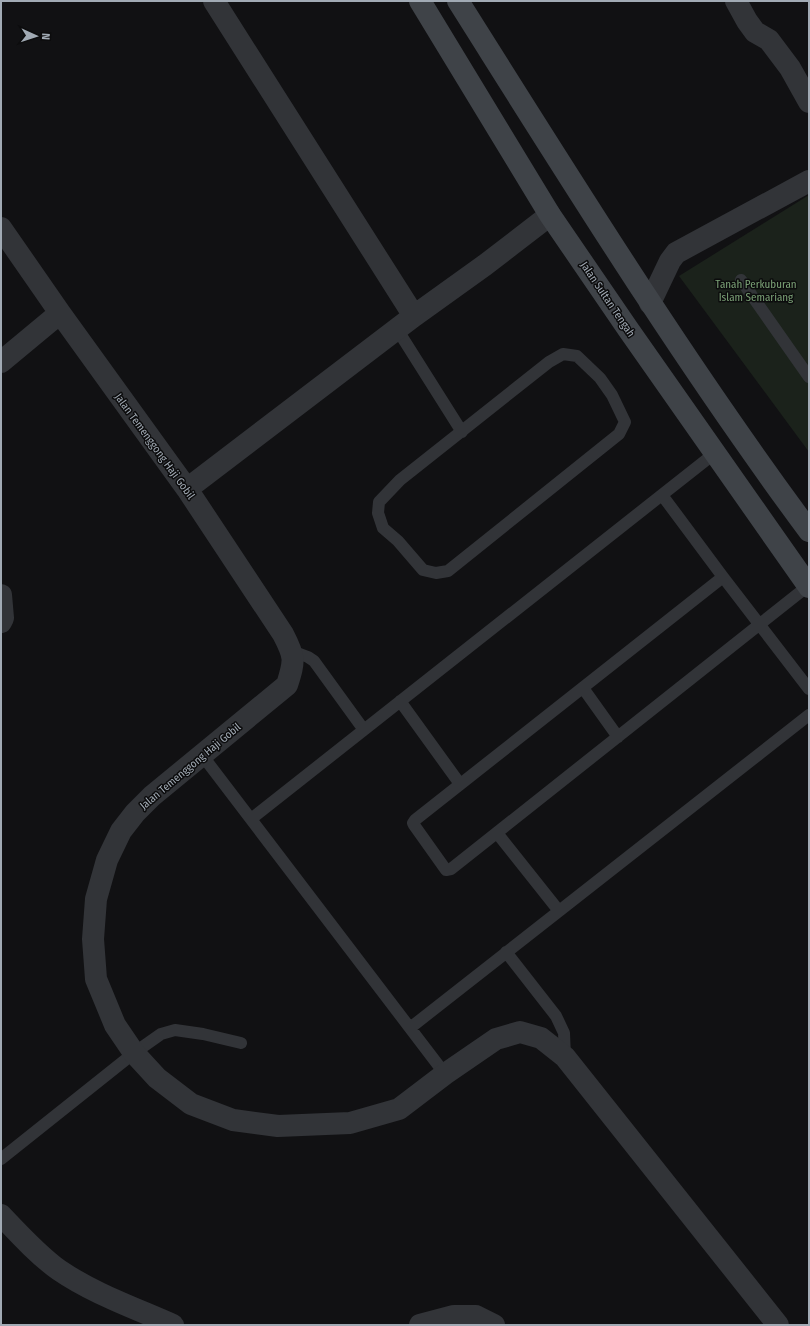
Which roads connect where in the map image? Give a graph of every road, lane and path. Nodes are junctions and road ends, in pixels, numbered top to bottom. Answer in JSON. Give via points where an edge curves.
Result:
{"nodes":[{"id":1,"x":214,"y":1,"type":"edge"},
{"id":2,"x":420,"y":1,"type":"edge"},
{"id":3,"x":458,"y":1,"type":"edge"},
{"id":4,"x":736,"y":1,"type":"edge"},
{"id":5,"x":809,"y":102,"type":"edge"},
{"id":6,"x":809,"y":181,"type":"edge"},
{"id":7,"x":550,"y":215,"type":"junction"},
{"id":8,"x":1,"y":228,"type":"edge"},
{"id":9,"x":741,"y":280,"type":"dead end"},
{"id":10,"x":650,"y":302,"type":"junction"},
{"id":11,"x":60,"y":313,"type":"junction"},
{"id":12,"x":414,"y":316,"type":"junction"},
{"id":13,"x":397,"y":329,"type":"junction"},
{"id":14,"x":1,"y":362,"type":"edge"},
{"id":15,"x":809,"y":377,"type":"edge"},
{"id":16,"x":462,"y":432,"type":"junction"},
{"id":17,"x":715,"y":453,"type":"junction"},
{"id":18,"x":187,"y":489,"type":"junction"},
{"id":19,"x":662,"y":495,"type":"junction"},
{"id":20,"x":809,"y":531,"type":"edge"},
{"id":21,"x":723,"y":577,"type":"junction"},
{"id":22,"x":809,"y":587,"type":"edge"},
{"id":23,"x":1,"y":595,"type":"edge"},
{"id":24,"x":1,"y":622,"type":"edge"},
{"id":25,"x":761,"y":625,"type":"junction"},
{"id":26,"x":292,"y":651,"type":"junction"},
{"id":27,"x":583,"y":688,"type":"junction"},
{"id":28,"x":809,"y":689,"type":"edge"},
{"id":29,"x":400,"y":701,"type":"junction"},
{"id":30,"x":809,"y":715,"type":"edge"},
{"id":31,"x":364,"y":730,"type":"junction"},
{"id":32,"x":618,"y":737,"type":"junction"},
{"id":33,"x":202,"y":755,"type":"junction"},
{"id":34,"x":460,"y":784,"type":"junction"},
{"id":35,"x":251,"y":819,"type":"junction"},
{"id":36,"x":497,"y":833,"type":"junction"},
{"id":37,"x":559,"y":911,"type":"junction"},
{"id":38,"x":506,"y":952,"type":"junction"},
{"id":39,"x":410,"y":1028,"type":"junction"},
{"id":40,"x":241,"y":1043,"type":"dead end"},
{"id":41,"x":134,"y":1053,"type":"junction"},
{"id":42,"x":565,"y":1057,"type":"junction"},
{"id":43,"x":445,"y":1074,"type":"junction"},
{"id":44,"x":1,"y":1159,"type":"edge"},
{"id":45,"x":1,"y":1215,"type":"edge"},
{"id":46,"x":173,"y":1325,"type":"edge"},
{"id":47,"x":420,"y":1325,"type":"edge"},
{"id":48,"x":494,"y":1325,"type":"edge"},
{"id":49,"x":778,"y":1325,"type":"edge"}],
"edges":[{"from":1,"to":12,"type":"street"},
{"from":2,"to":7,"type":"main road","name":"Jalan Sultan Tengah"},
{"from":3,"to":10,"type":"main road"},
{"from":4,"to":5,"type":"street","via":[[746,21],[755,32],[769,40],[790,68]]},
{"from":6,"to":10,"type":"street","via":[[676,253]]},
{"from":7,"to":12,"type":"street"},
{"from":7,"to":17,"type":"main road","name":"Jalan Sultan Tengah"},
{"from":8,"to":11,"type":"street","name":"Jalan Temenggong Haji Gobil"},
{"from":9,"to":15,"type":"lane"},
{"from":10,"to":20,"type":"main road"},
{"from":11,"to":14,"type":"street"},
{"from":11,"to":18,"type":"street","name":"Jalan Temenggong Haji Gobil"},
{"from":12,"to":13,"type":"street"},
{"from":13,"to":16,"type":"lane"},
{"from":13,"to":18,"type":"street"},
{"from":16,"to":16,"type":"lane","via":[[400,480],[379,502],[378,513],[383,528],[423,570],[436,573],[448,571],[618,434],[625,422],[612,394],[600,378],[577,356],[563,354],[549,362]]},
{"from":17,"to":19,"type":"lane"},
{"from":17,"to":22,"type":"main road","name":"Jalan Sultan Tengah"},
{"from":18,"to":26,"type":"street","name":"Jalan Temenggong Haji Gobil"},
{"from":19,"to":21,"type":"lane"},
{"from":19,"to":29,"type":"lane"},
{"from":21,"to":25,"type":"lane"},
{"from":21,"to":27,"type":"lane"},
{"from":22,"to":25,"type":"lane"},
{"from":23,"to":24,"type":"street"},
{"from":25,"to":28,"type":"lane"},
{"from":25,"to":32,"type":"lane"},
{"from":26,"to":31,"type":"lane","via":[[314,661]]},
{"from":26,"to":33,"type":"street","name":"Jalan Temenggong Haji Gobil","via":[[294,666],[287,685]]},
{"from":27,"to":32,"type":"lane"},
{"from":27,"to":34,"type":"lane"},
{"from":29,"to":31,"type":"lane"},
{"from":29,"to":34,"type":"lane"},
{"from":30,"to":37,"type":"lane"},
{"from":31,"to":35,"type":"lane"},
{"from":32,"to":36,"type":"lane"},
{"from":33,"to":35,"type":"lane"},
{"from":33,"to":41,"type":"street","name":"Jalan Temenggong Haji Gobil","via":[[152,796],[121,831],[107,860],[96,899],[93,939],[96,979],[115,1025]]},
{"from":34,"to":36,"type":"lane","via":[[413,823],[446,870],[451,869]]},
{"from":35,"to":39,"type":"lane"},
{"from":36,"to":37,"type":"lane"},
{"from":37,"to":38,"type":"lane"},
{"from":38,"to":39,"type":"lane"},
{"from":38,"to":42,"type":"lane","via":[[556,1016],[564,1033]]},
{"from":39,"to":43,"type":"lane"},
{"from":40,"to":41,"type":"lane","via":[[175,1030],[161,1034]]},
{"from":41,"to":43,"type":"street","name":"Jalan Temenggong Haji Gobil","via":[[157,1078],[191,1104],[233,1120],[278,1126],[350,1123],[399,1109]]},
{"from":41,"to":44,"type":"lane"},
{"from":42,"to":43,"type":"street","name":"Jalan Temenggong Haji Gobil","via":[[541,1038],[520,1032],[496,1039]]},
{"from":42,"to":49,"type":"street","name":"Jalan Temenggong Haji Gobil"},
{"from":45,"to":46,"type":"street","via":[[20,1236],[59,1269],[95,1291]]},
{"from":47,"to":48,"type":"street","via":[[454,1316],[476,1316]]}]}
